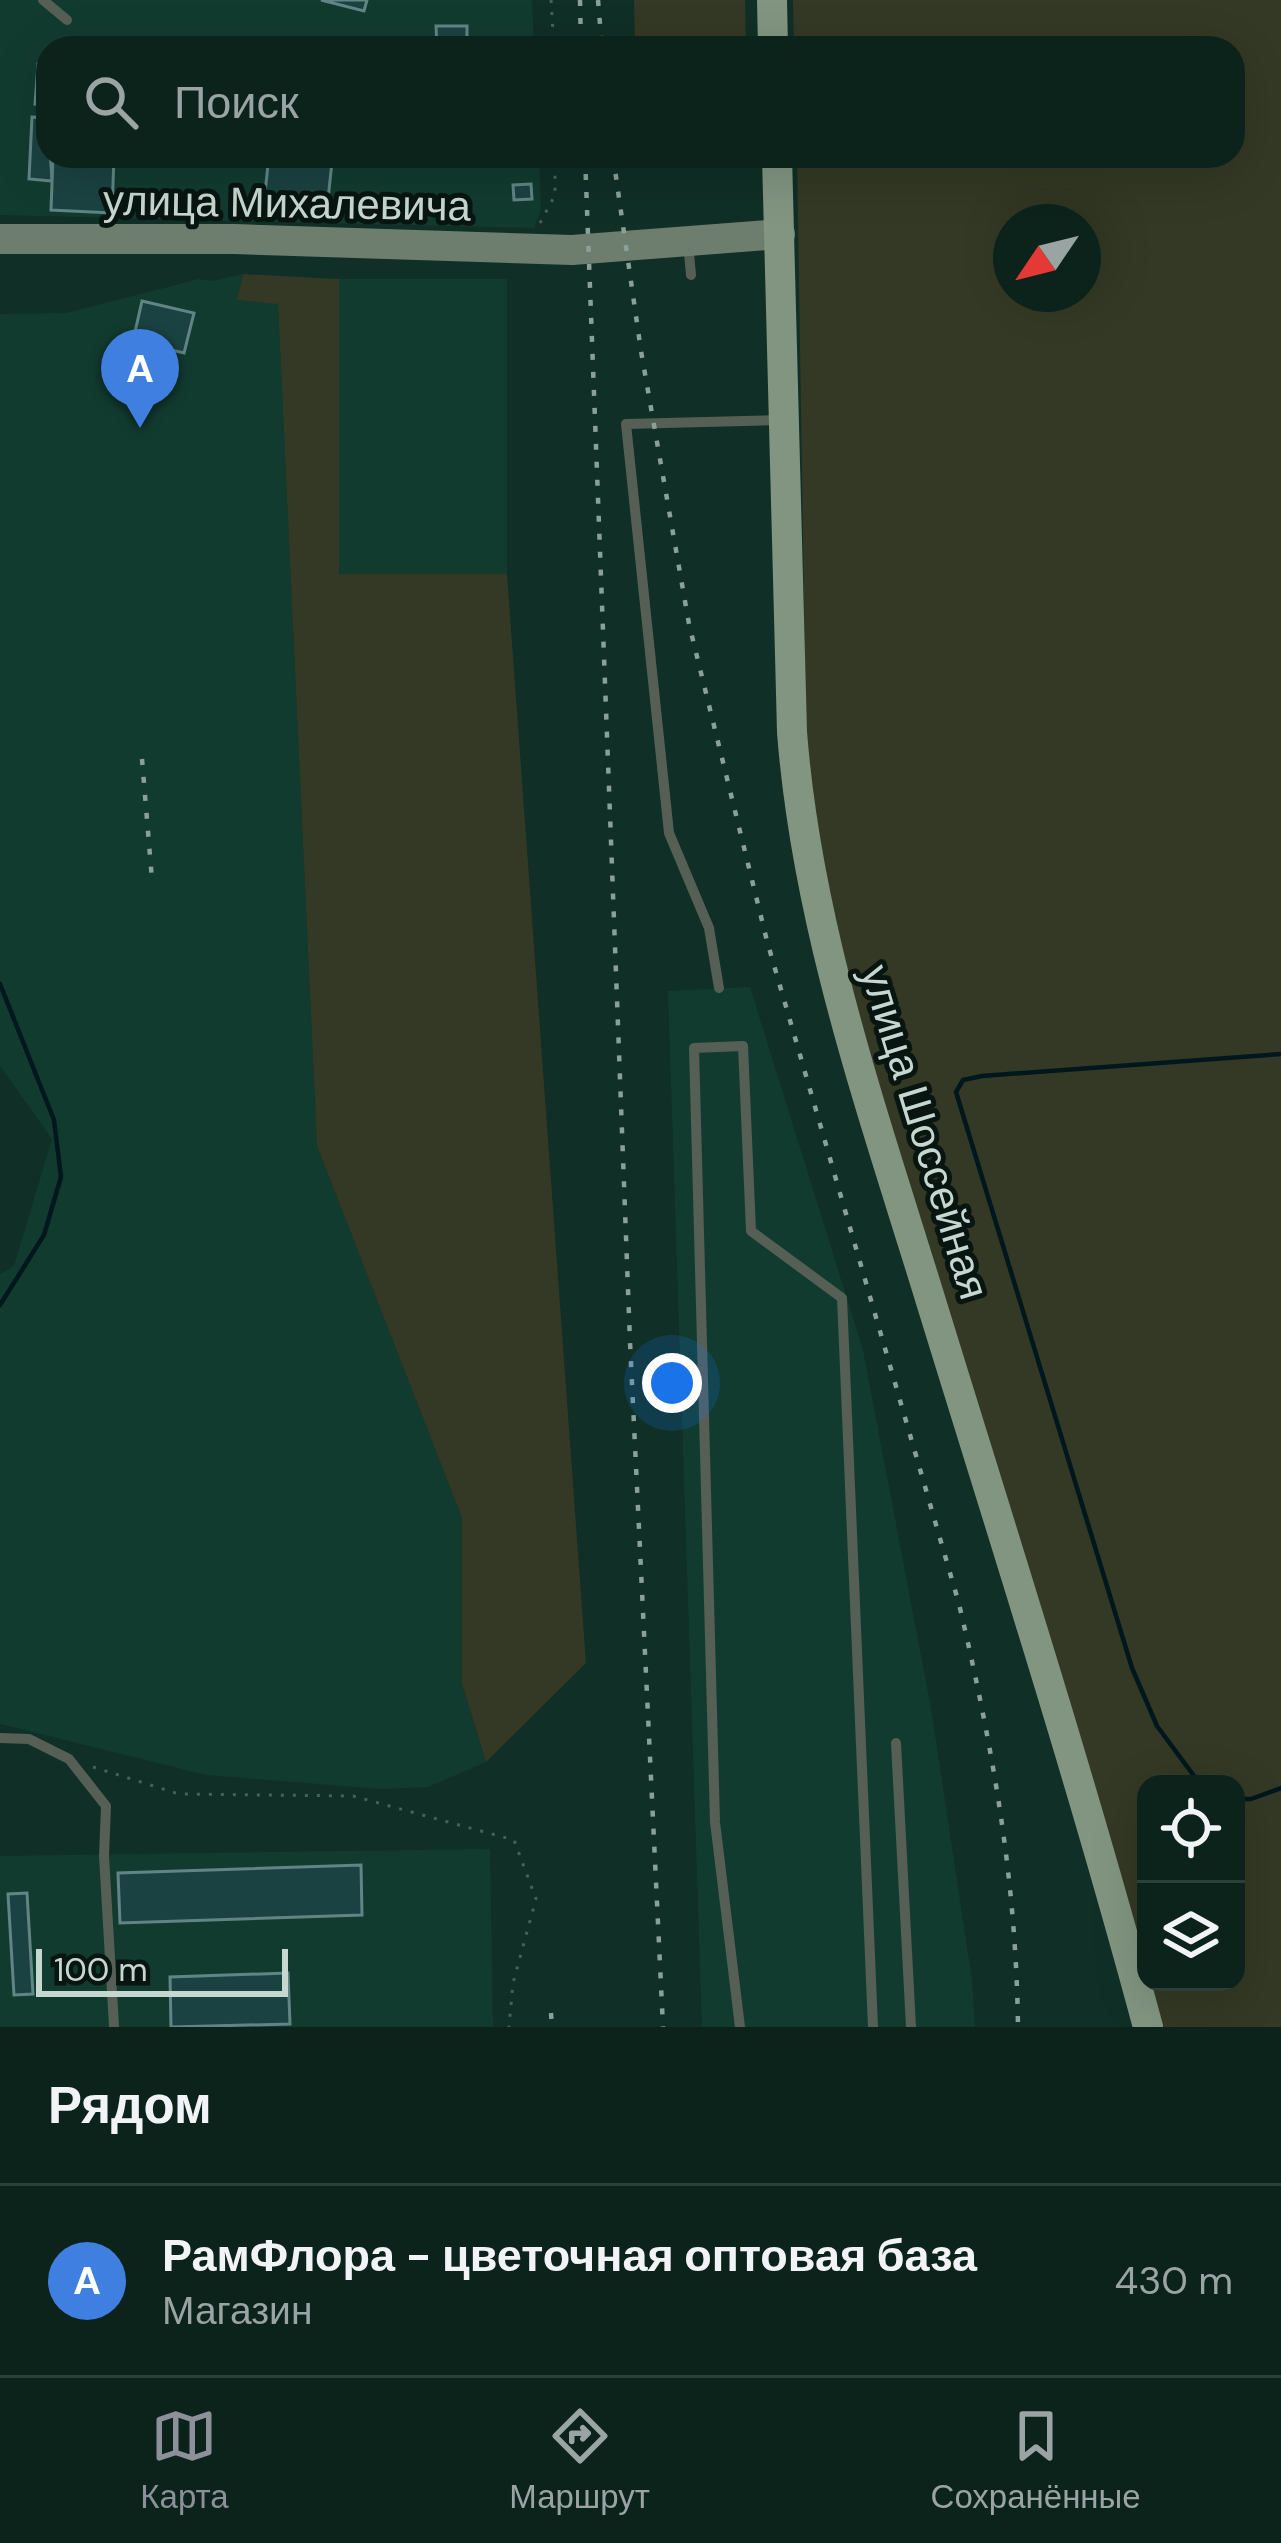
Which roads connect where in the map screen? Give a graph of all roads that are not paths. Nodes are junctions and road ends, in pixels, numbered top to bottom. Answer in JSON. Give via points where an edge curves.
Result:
{"nodes":[{"id":1,"x":43,"y":0,"type":"edge"},
{"id":2,"x":772,"y":0,"type":"edge"},
{"id":3,"x":68,"y":20,"type":"dead end"},
{"id":4,"x":773,"y":36,"type":"edge"},
{"id":5,"x":777,"y":168,"type":"edge"},
{"id":6,"x":780,"y":234,"type":"junction"},
{"id":7,"x":0,"y":239,"type":"edge"},
{"id":8,"x":688,"y":243,"type":"junction"},
{"id":9,"x":691,"y":274,"type":"dead end"},
{"id":10,"x":784,"y":420,"type":"junction"},
{"id":11,"x":719,"y":988,"type":"dead end"},
{"id":12,"x":0,"y":1738,"type":"edge"},
{"id":13,"x":896,"y":1743,"type":"dead end"},
{"id":14,"x":114,"y":2026,"type":"edge"},
{"id":15,"x":740,"y":2027,"type":"edge"},
{"id":16,"x":873,"y":2027,"type":"edge"},
{"id":17,"x":911,"y":2027,"type":"edge"},
{"id":18,"x":1148,"y":2027,"type":"edge"}],
"edges":[{"from":1,"to":3,"type":"lane"},
{"from":2,"to":4,"type":"main road"},
{"from":5,"to":6,"type":"main road","name":"улица Шоссейная"},
{"from":6,"to":8,"type":"main road","name":"улица Михалевича"},
{"from":6,"to":10,"type":"main road","name":"улица Шоссейная"},
{"from":7,"to":8,"type":"main road","name":"улица Михалевича","via":[[524,250]]},
{"from":8,"to":9,"type":"lane"},
{"from":10,"to":11,"type":"lane","via":[[626,424],[669,833],[709,928]]},
{"from":10,"to":18,"type":"main road","name":"улица Шоссейная","via":[[792,732],[810,882]]},
{"from":12,"to":14,"type":"lane","via":[[28,1739],[69,1760],[106,1806]]},
{"from":13,"to":17,"type":"lane"},
{"from":15,"to":16,"type":"lane","via":[[715,1822],[694,1048],[743,1046],[751,1231],[842,1298]]}]}
